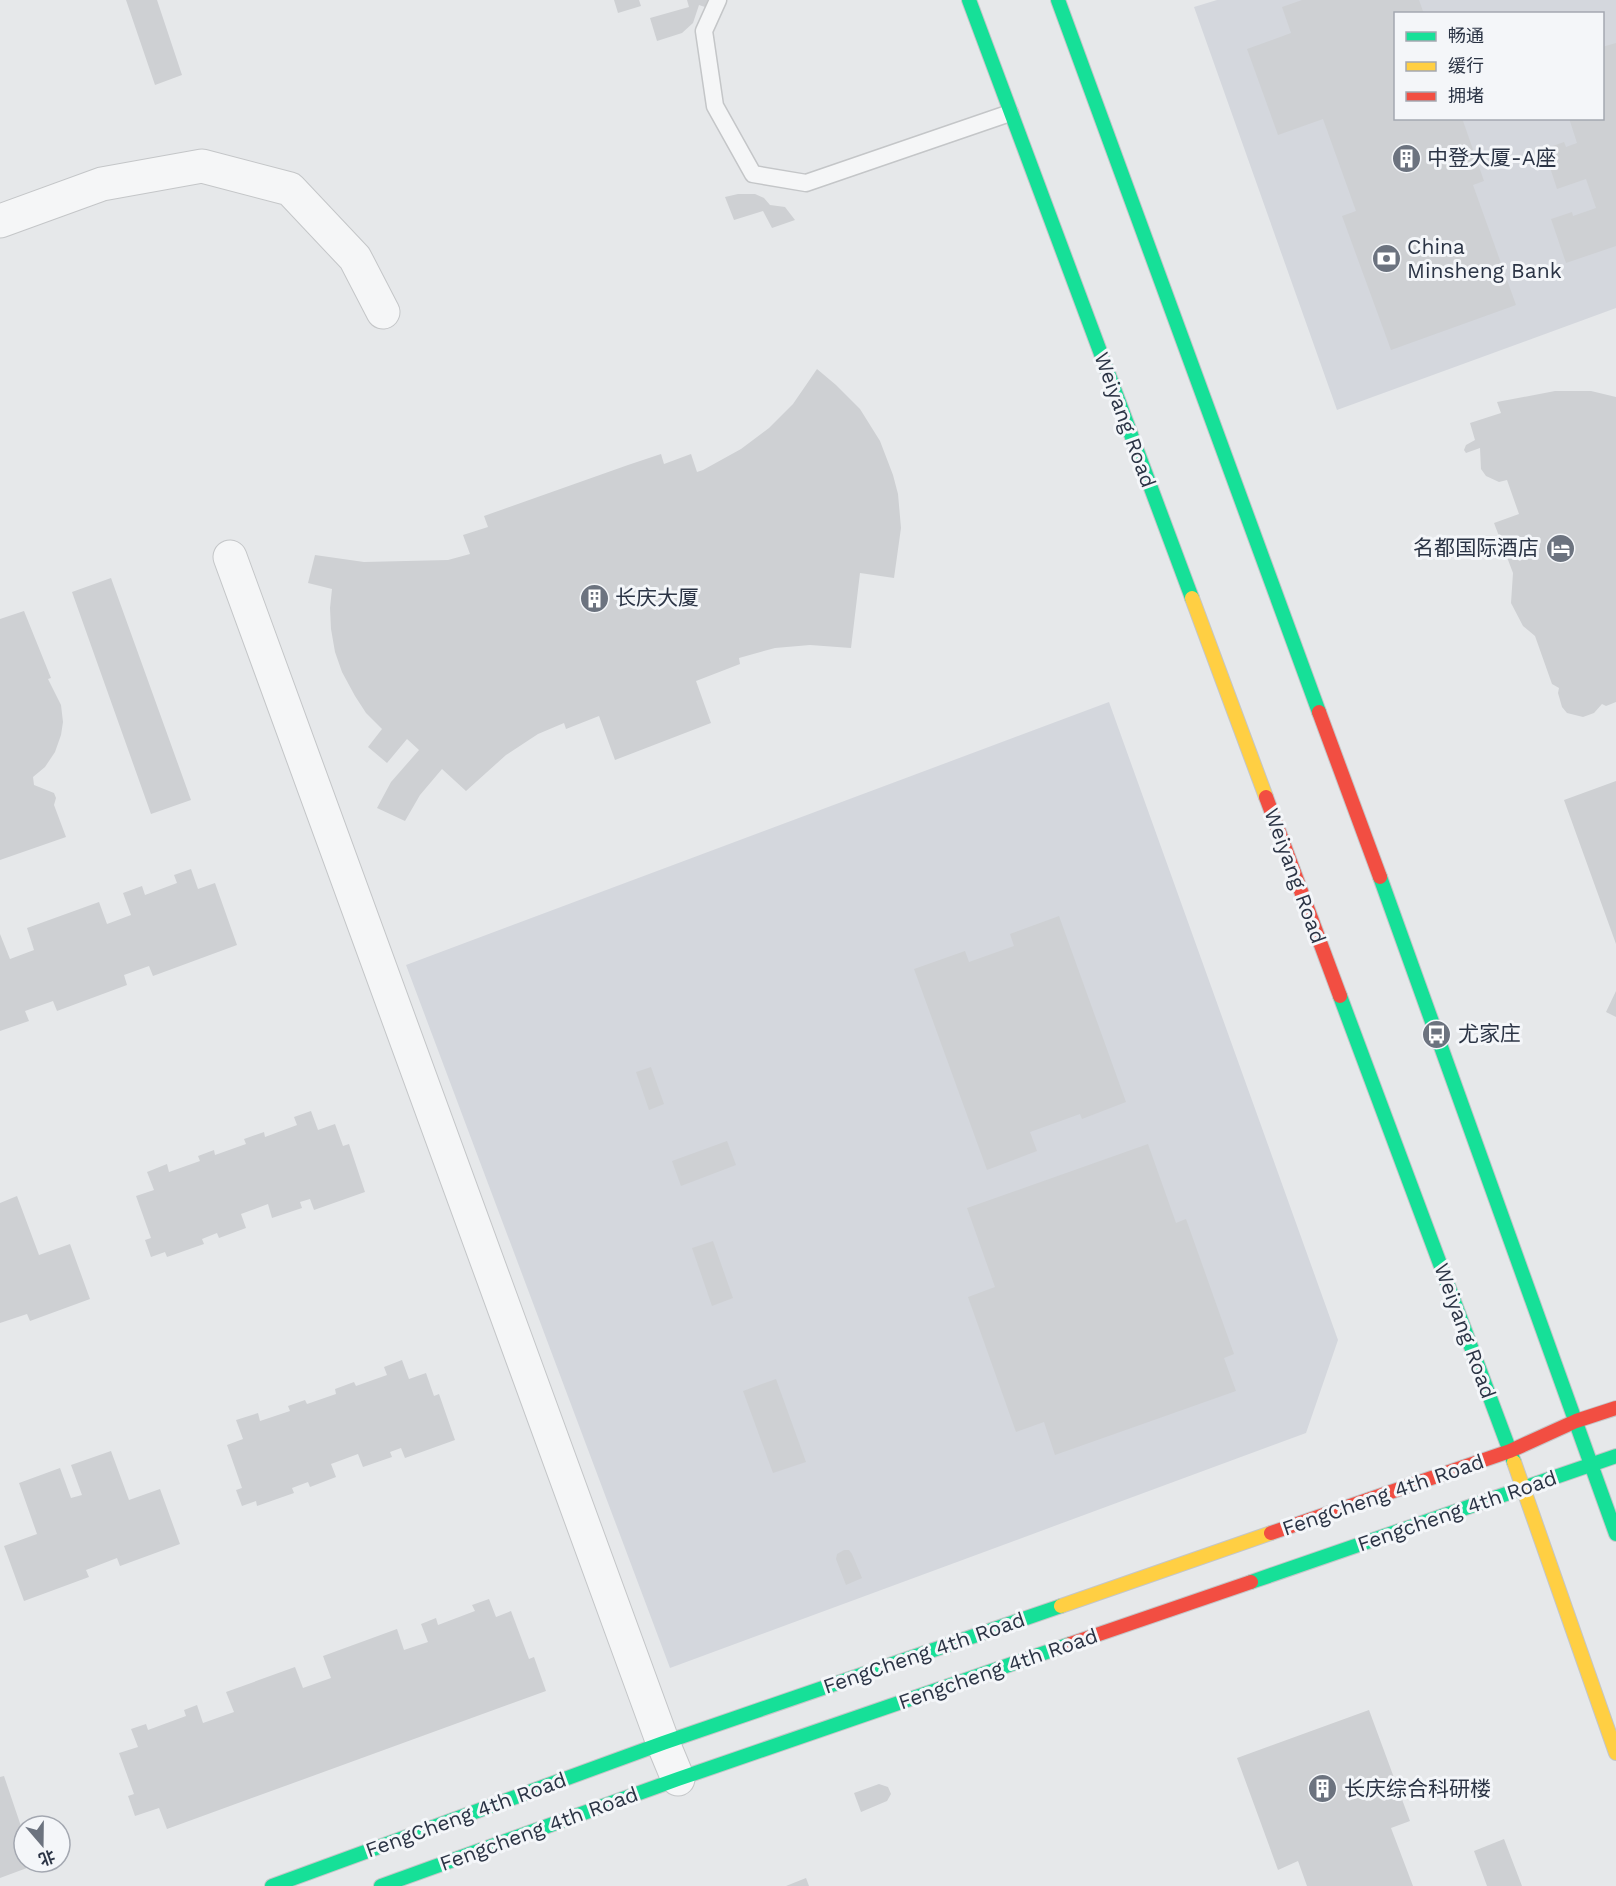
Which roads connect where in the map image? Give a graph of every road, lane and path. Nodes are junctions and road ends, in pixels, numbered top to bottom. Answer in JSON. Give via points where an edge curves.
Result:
{"nodes":[{"id":1,"x":718,"y":0,"type":"edge"},
{"id":2,"x":969,"y":0,"type":"edge"},
{"id":3,"x":1058,"y":0,"type":"edge"},
{"id":4,"x":1010,"y":113,"type":"junction"},
{"id":5,"x":0,"y":221,"type":"edge"},
{"id":6,"x":383,"y":312,"type":"dead end"},
{"id":7,"x":230,"y":557,"type":"dead end"},
{"id":8,"x":1616,"y":1408,"type":"edge"},
{"id":9,"x":1576,"y":1421,"type":"junction"},
{"id":10,"x":1510,"y":1451,"type":"junction"},
{"id":11,"x":1616,"y":1456,"type":"edge"},
{"id":12,"x":1590,"y":1464,"type":"junction"},
{"id":13,"x":1523,"y":1488,"type":"junction"},
{"id":14,"x":1616,"y":1534,"type":"edge"},
{"id":15,"x":663,"y":1743,"type":"junction"},
{"id":16,"x":1616,"y":1753,"type":"edge"},
{"id":17,"x":678,"y":1779,"type":"junction"},
{"id":18,"x":272,"y":1886,"type":"edge"},
{"id":19,"x":381,"y":1886,"type":"edge"}],
"edges":[{"from":1,"to":4,"type":"lane","via":[[704,31],[715,106],[753,174],[806,183]]},
{"from":2,"to":4,"type":"main road","name":"Weiyang Road"},
{"from":3,"to":9,"type":"main road"},
{"from":4,"to":10,"type":"main road","name":"Weiyang Road"},
{"from":5,"to":6,"type":"street","via":[[102,184],[202,166],[290,189],[355,258]]},
{"from":7,"to":15,"type":"street"},
{"from":8,"to":9,"type":"main road"},
{"from":9,"to":10,"type":"main road","name":"FengCheng 4th Road"},
{"from":9,"to":12,"type":"main road"},
{"from":10,"to":13,"type":"main road","name":"Weiyang Road"},
{"from":10,"to":15,"type":"main road","name":"FengCheng 4th Road"},
{"from":11,"to":12,"type":"main road","name":"Fengcheng 4th Road"},
{"from":12,"to":13,"type":"main road","name":"Fengcheng 4th Road"},
{"from":12,"to":14,"type":"main road"},
{"from":13,"to":16,"type":"main road","name":"Weiyang Road"},
{"from":13,"to":17,"type":"main road","name":"Fengcheng 4th Road"},
{"from":15,"to":17,"type":"street"},
{"from":15,"to":18,"type":"main road","name":"FengCheng 4th Road"},
{"from":17,"to":19,"type":"main road","name":"Fengcheng 4th Road"}]}
